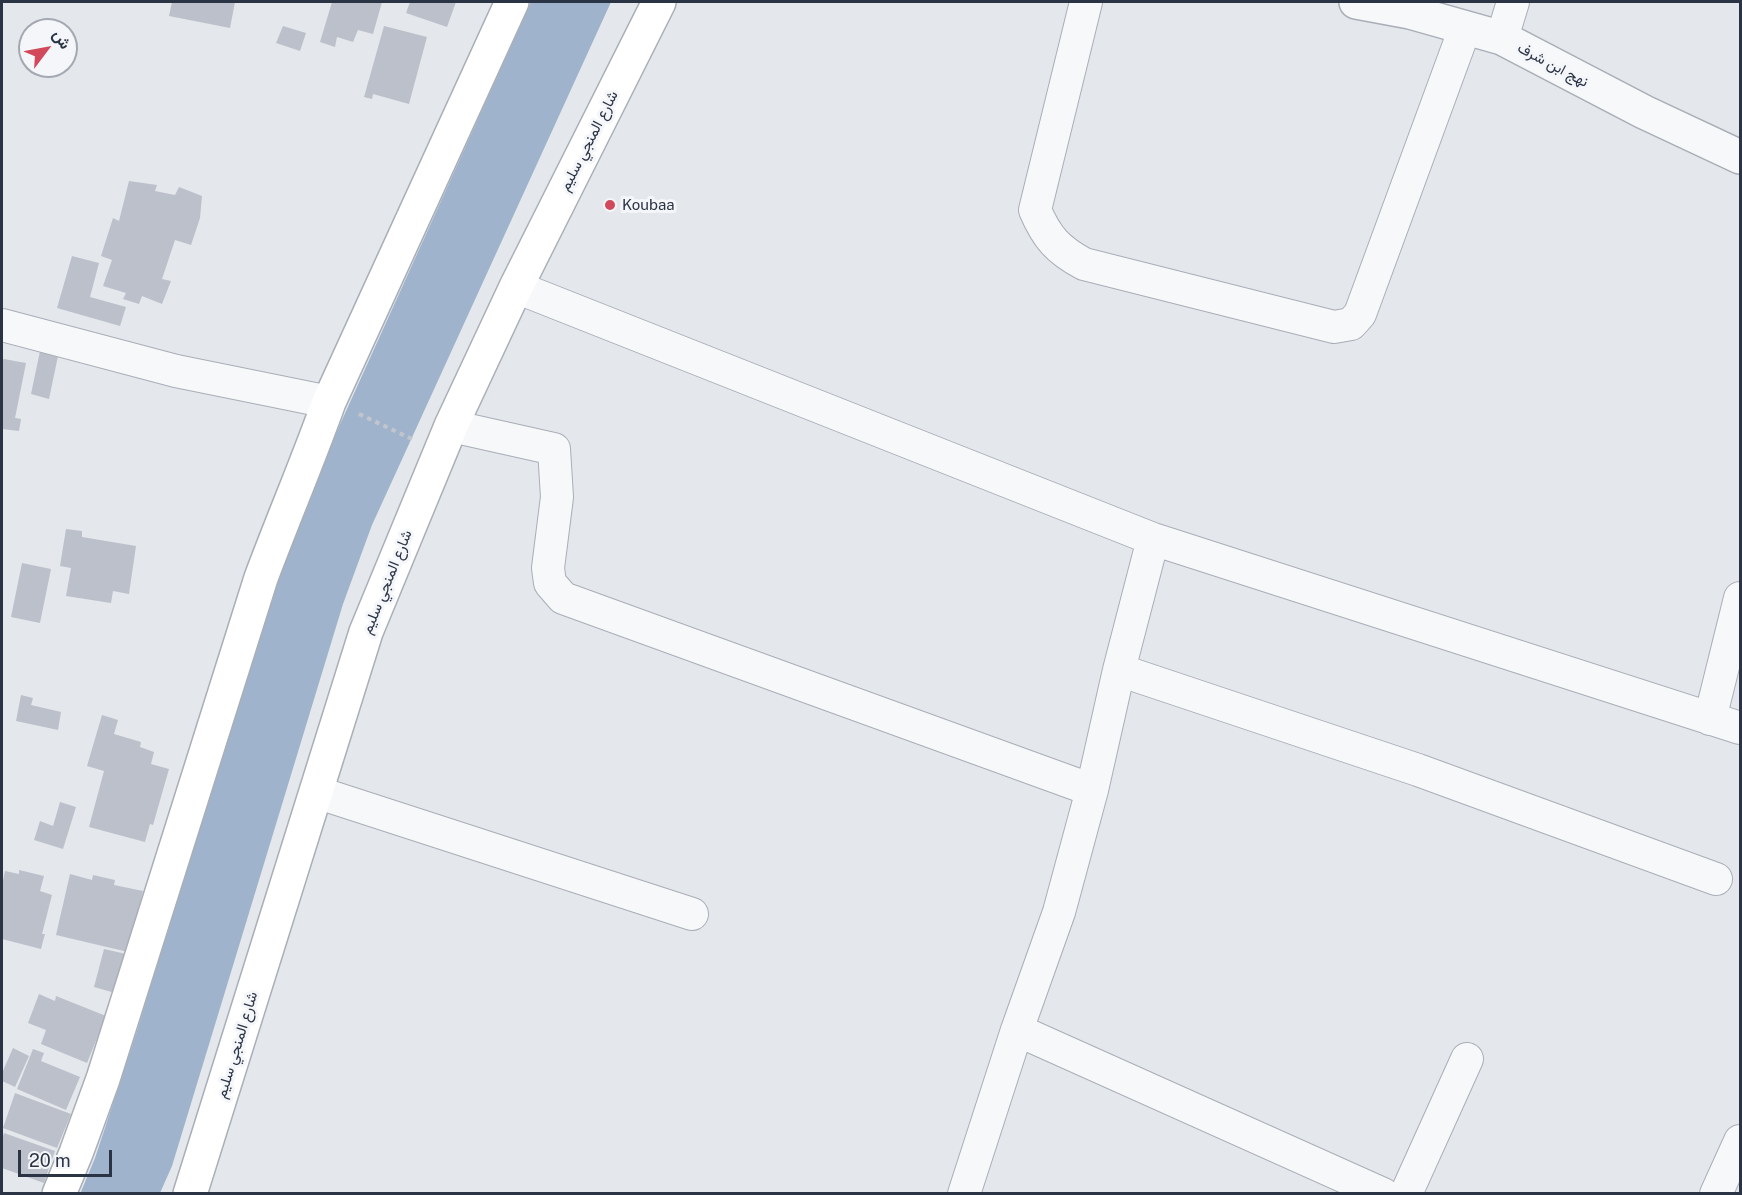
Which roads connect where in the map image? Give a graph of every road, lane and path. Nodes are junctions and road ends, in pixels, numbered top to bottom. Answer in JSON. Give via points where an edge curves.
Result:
{"nodes":[{"id":1,"x":512,"y":2,"type":"edge"},
{"id":2,"x":659,"y":2,"type":"edge"},
{"id":3,"x":1086,"y":2,"type":"edge"},
{"id":4,"x":1356,"y":2,"type":"edge"},
{"id":5,"x":1513,"y":2,"type":"edge"},
{"id":6,"x":1465,"y":28,"type":"junction"},
{"id":7,"x":1502,"y":38,"type":"junction"},
{"id":8,"x":1740,"y":157,"type":"edge"},
{"id":9,"x":516,"y":287,"type":"junction"},
{"id":10,"x":2,"y":325,"type":"edge"},
{"id":11,"x":341,"y":407,"type":"junction"},
{"id":12,"x":451,"y":426,"type":"junction"},
{"id":13,"x":414,"y":441,"type":"dead end"},
{"id":14,"x":1153,"y":539,"type":"junction"},
{"id":15,"x":1740,"y":598,"type":"edge"},
{"id":16,"x":1119,"y":670,"type":"junction"},
{"id":17,"x":1710,"y":719,"type":"junction"},
{"id":18,"x":1740,"y":728,"type":"edge"},
{"id":19,"x":1092,"y":790,"type":"junction"},
{"id":20,"x":316,"y":792,"type":"junction"},
{"id":21,"x":1716,"y":879,"type":"dead end"},
{"id":22,"x":692,"y":914,"type":"dead end"},
{"id":23,"x":1017,"y":1030,"type":"junction"},
{"id":24,"x":1467,"y":1059,"type":"dead end"},
{"id":25,"x":1740,"y":1141,"type":"edge"},
{"id":26,"x":59,"y":1194,"type":"edge"},
{"id":27,"x":190,"y":1194,"type":"edge"},
{"id":28,"x":964,"y":1194,"type":"edge"},
{"id":29,"x":1383,"y":1194,"type":"edge"},
{"id":30,"x":1406,"y":1194,"type":"edge"},
{"id":31,"x":1716,"y":1194,"type":"edge"}],
"edges":[{"from":1,"to":11,"type":"main road"},
{"from":2,"to":9,"type":"main road","name":"شارع المنجي سليم"},
{"from":3,"to":6,"type":"street","via":[[1035,210],[1041,225],[1065,254],[1084,264],[1334,327],[1351,324],[1360,314]]},
{"from":4,"to":6,"type":"street","name":"نهج ابن شرف"},
{"from":5,"to":7,"type":"street"},
{"from":6,"to":7,"type":"street","name":"نهج ابن شرف"},
{"from":7,"to":8,"type":"street","name":"نهج ابن شرف"},
{"from":9,"to":12,"type":"main road","name":"شارع المنجي سليم"},
{"from":9,"to":14,"type":"street"},
{"from":10,"to":11,"type":"street","via":[[176,371]]},
{"from":11,"to":13,"type":"path"},
{"from":11,"to":26,"type":"main road","via":[[306,466],[261,578],[103,1079]]},
{"from":12,"to":19,"type":"street","via":[[554,449],[557,497],[548,568],[550,583],[563,598]]},
{"from":12,"to":20,"type":"main road","name":"شارع المنجي سليم","via":[[366,632]]},
{"from":14,"to":16,"type":"street"},
{"from":14,"to":17,"type":"street"},
{"from":15,"to":17,"type":"street"},
{"from":16,"to":19,"type":"street"},
{"from":16,"to":21,"type":"street","via":[[1418,770]]},
{"from":17,"to":18,"type":"street"},
{"from":19,"to":23,"type":"street","via":[[1059,912]]},
{"from":20,"to":22,"type":"street"},
{"from":20,"to":27,"type":"main road","name":"شارع المنجي سليم"},
{"from":23,"to":28,"type":"street"},
{"from":23,"to":29,"type":"street"},
{"from":24,"to":30,"type":"street"},
{"from":25,"to":31,"type":"street"}]}
